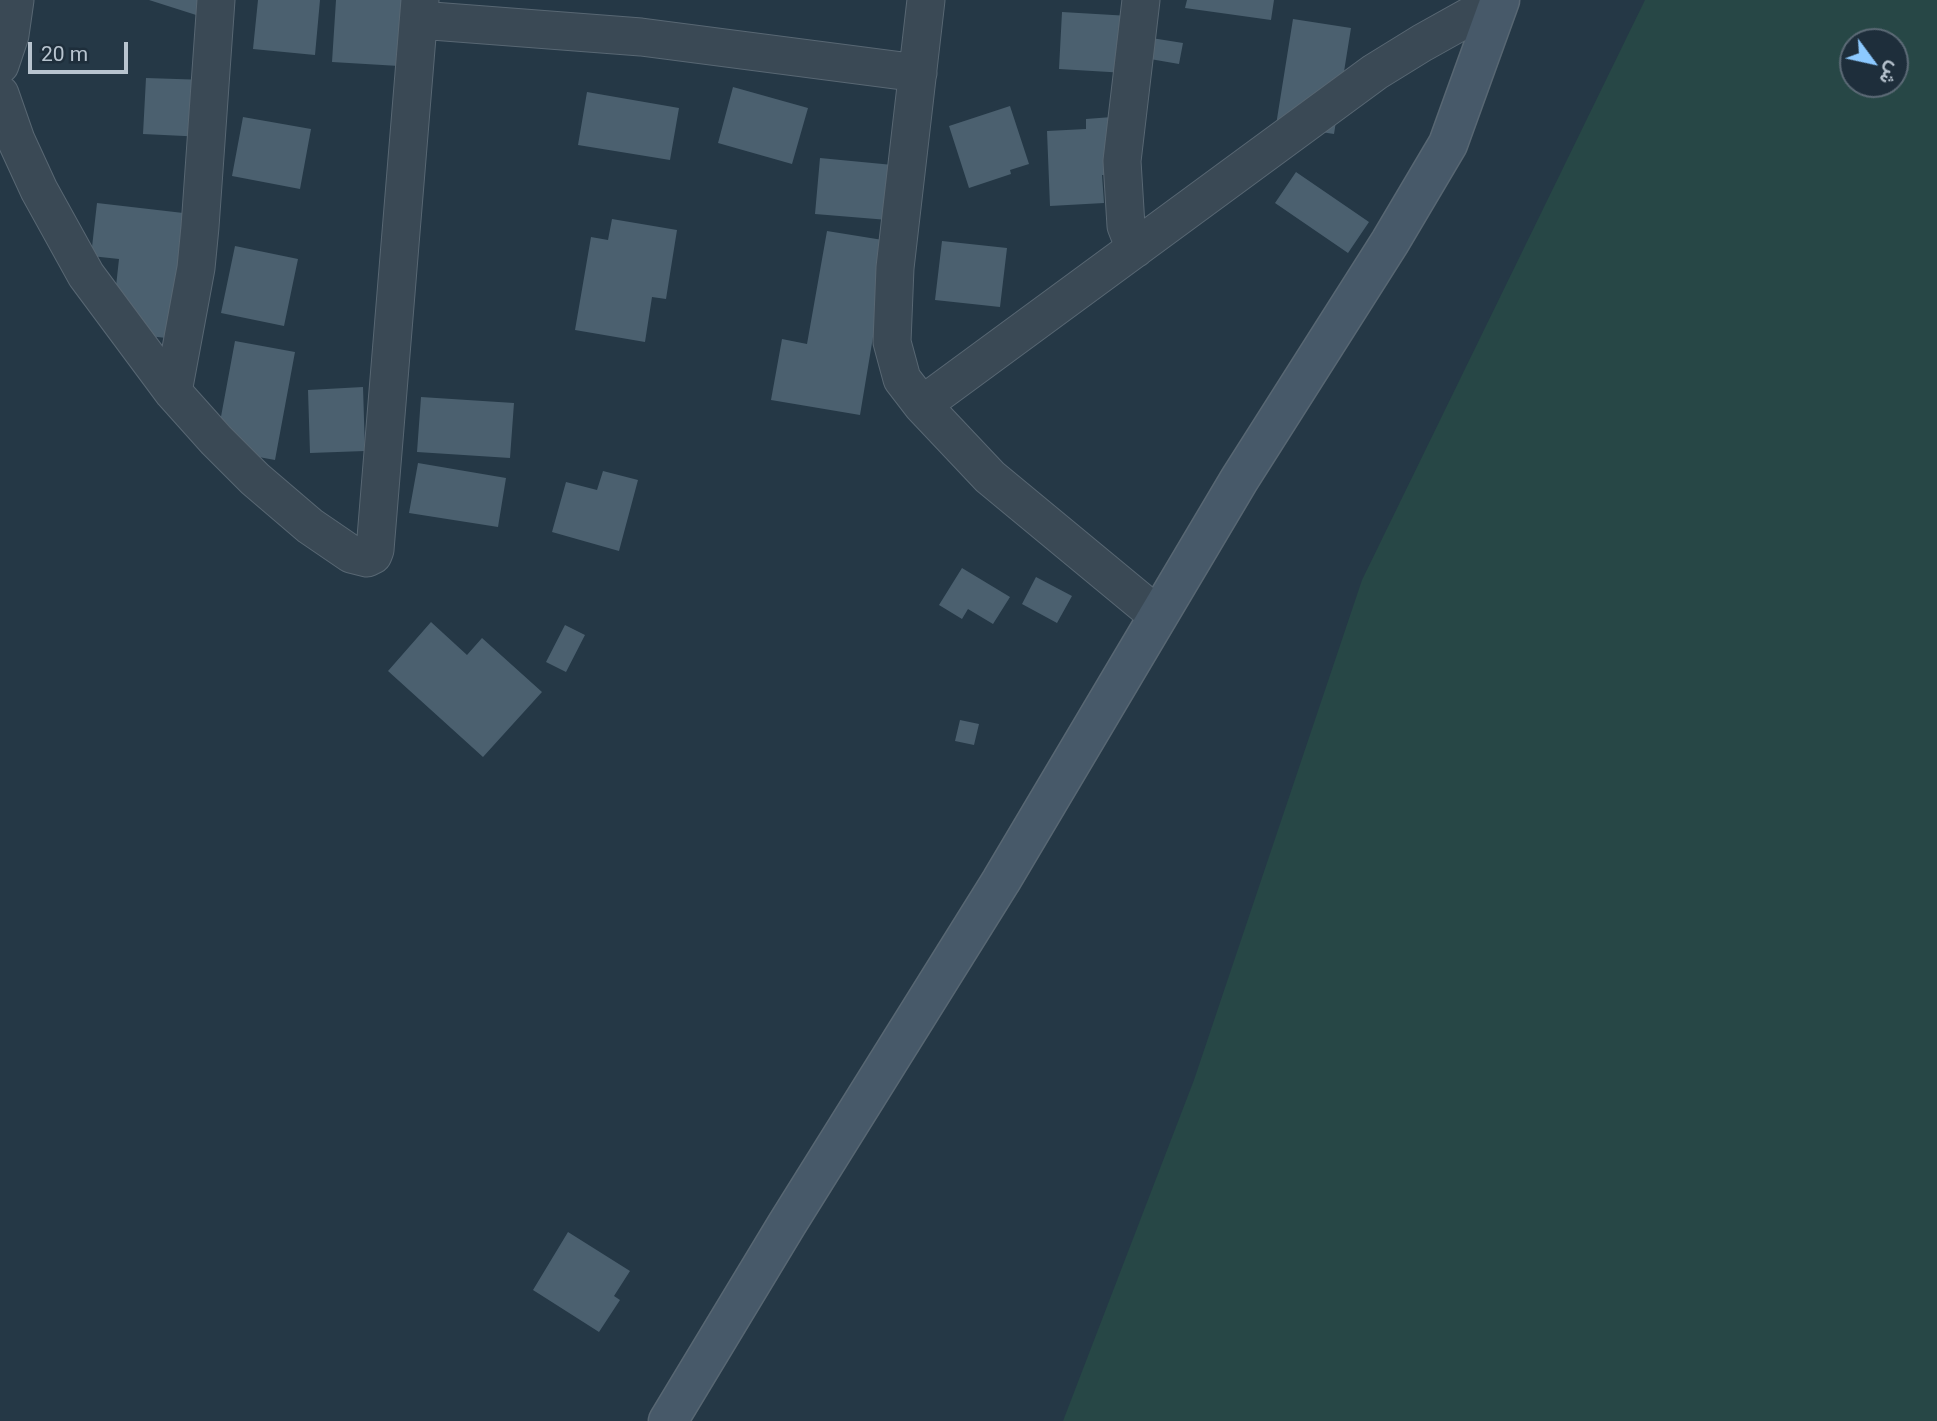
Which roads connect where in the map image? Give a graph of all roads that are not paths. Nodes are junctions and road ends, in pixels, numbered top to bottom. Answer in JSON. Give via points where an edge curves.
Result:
{"nodes":[{"id":1,"x":15,"y":0,"type":"edge"},
{"id":2,"x":216,"y":0,"type":"edge"},
{"id":3,"x":926,"y":0,"type":"edge"},
{"id":4,"x":1141,"y":0,"type":"edge"},
{"id":5,"x":1499,"y":0,"type":"edge"},
{"id":6,"x":419,"y":10,"type":"edge"},
{"id":7,"x":0,"y":65,"type":"edge"},
{"id":8,"x":918,"y":73,"type":"junction"},
{"id":9,"x":0,"y":94,"type":"edge"},
{"id":10,"x":1136,"y":249,"type":"junction"},
{"id":11,"x":173,"y":392,"type":"junction"},
{"id":12,"x":922,"y":405,"type":"junction"},
{"id":13,"x":1158,"y":616,"type":"junction"},
{"id":14,"x":668,"y":1421,"type":"edge"}],
"edges":[{"from":1,"to":7,"type":"street"},
{"from":2,"to":11,"type":"street","via":[[200,226]]},
{"from":3,"to":8,"type":"street"},
{"from":4,"to":10,"type":"street","via":[[1122,161],[1126,226]]},
{"from":5,"to":10,"type":"street","via":[[1376,72]]},
{"from":5,"to":13,"type":"main road","via":[[1448,144]]},
{"from":6,"to":8,"type":"street"},
{"from":6,"to":11,"type":"street","via":[[373,555],[351,554],[310,526],[255,480]]},
{"from":8,"to":12,"type":"street","via":[[895,268],[892,342],[902,379]]},
{"from":9,"to":11,"type":"street","via":[[39,190],[86,275]]},
{"from":10,"to":12,"type":"street"},
{"from":12,"to":13,"type":"street","via":[[990,477]]},
{"from":13,"to":14,"type":"main road","via":[[1001,881]]}]}
